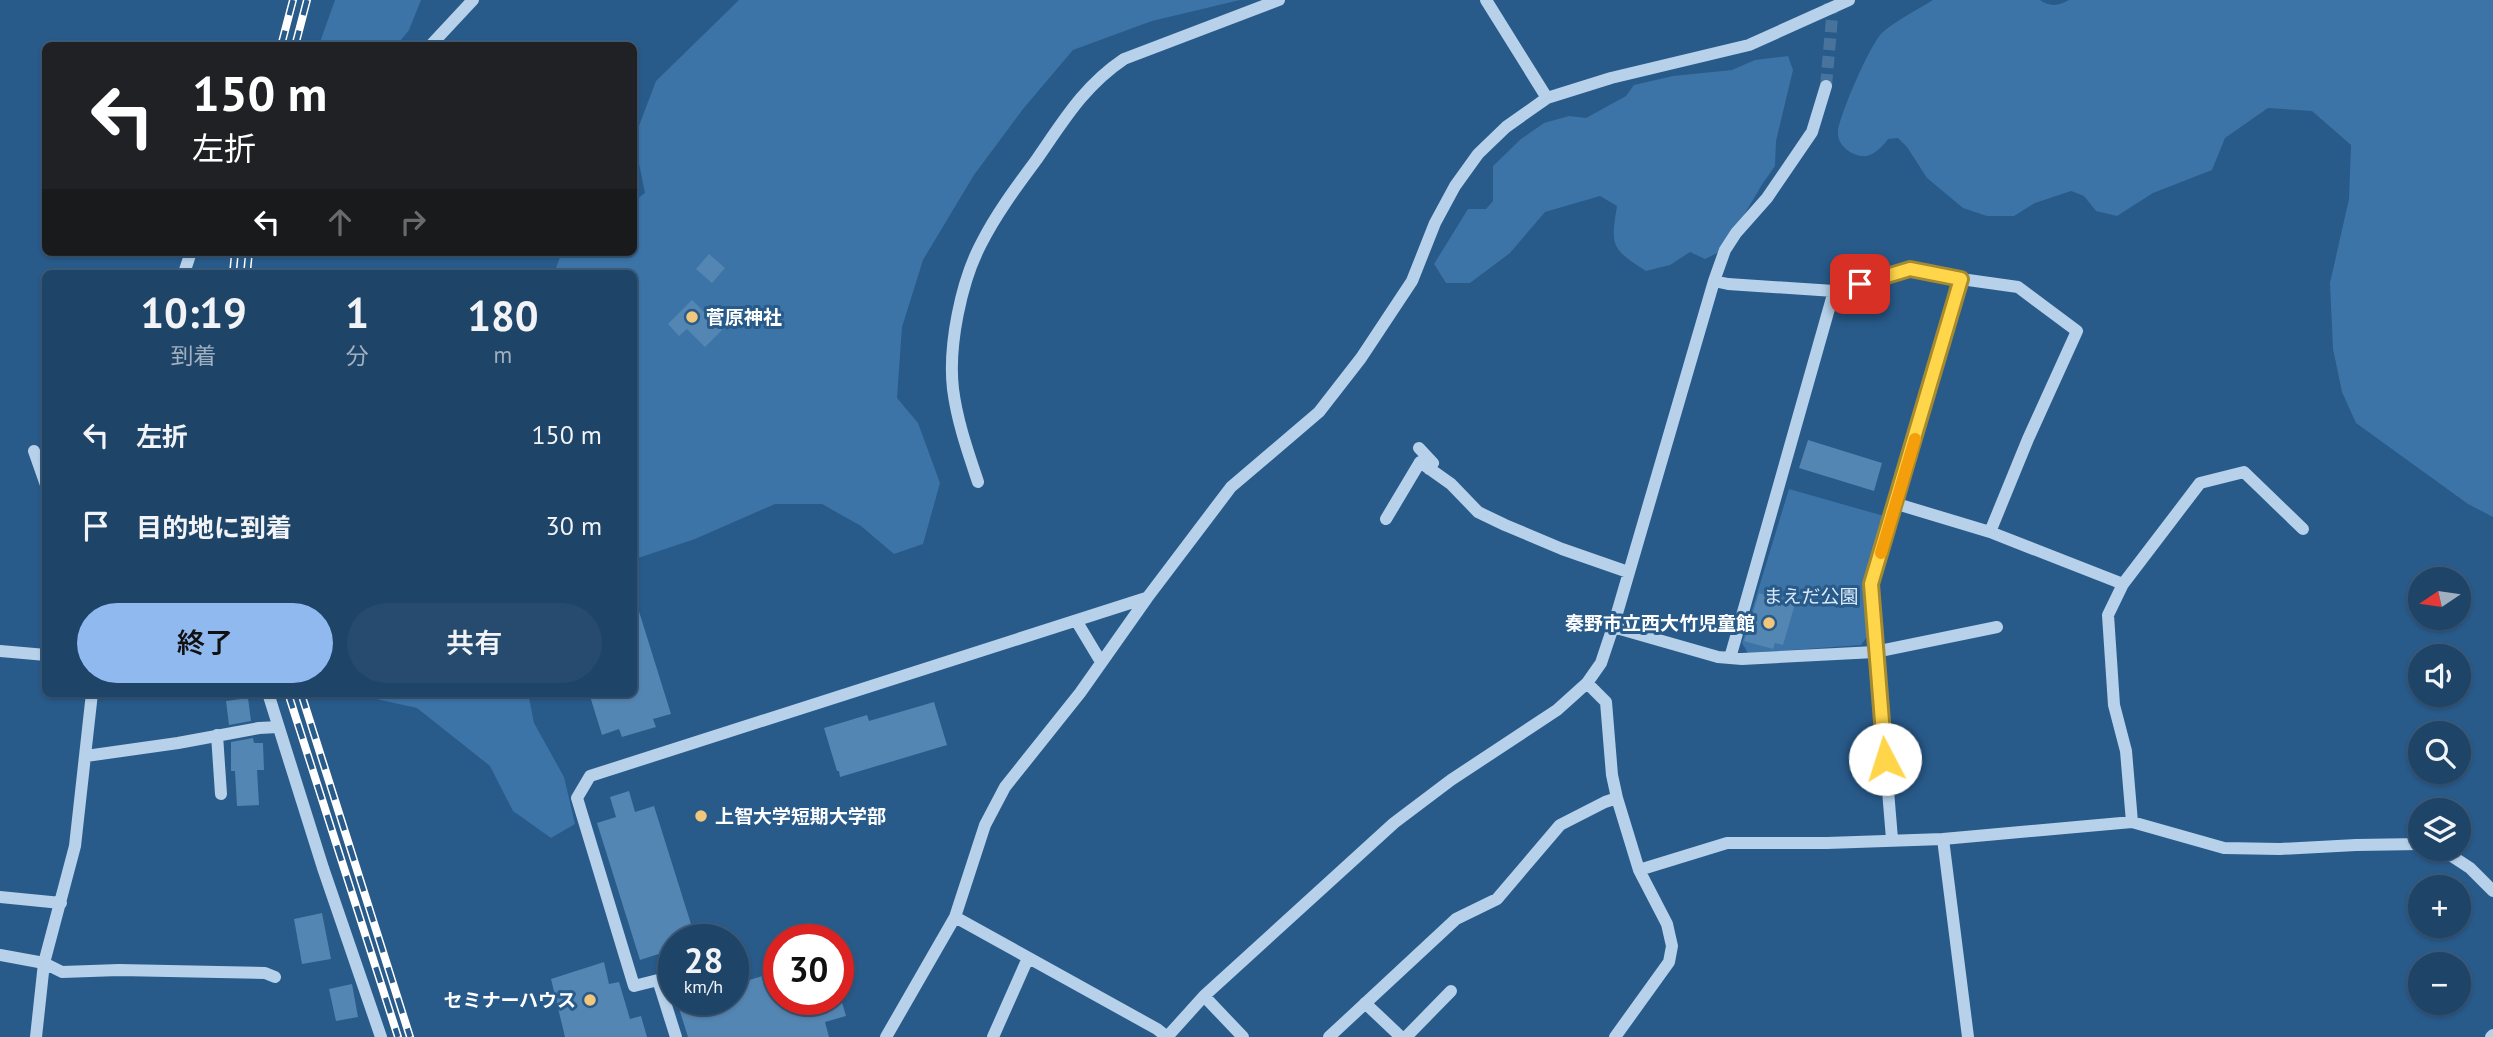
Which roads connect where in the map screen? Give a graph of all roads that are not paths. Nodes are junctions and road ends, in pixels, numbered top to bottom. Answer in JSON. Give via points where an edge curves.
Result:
{"nodes":[{"id":1,"x":473,"y":0,"type":"edge"},
{"id":2,"x":1279,"y":0,"type":"edge"},
{"id":3,"x":1486,"y":0,"type":"edge"},
{"id":4,"x":1849,"y":0,"type":"edge"},
{"id":5,"x":434,"y":42,"type":"edge"},
{"id":6,"x":1826,"y":86,"type":"tunnel mouth"},
{"id":7,"x":1547,"y":99,"type":"junction"},
{"id":8,"x":1961,"y":279,"type":"junction"},
{"id":9,"x":1714,"y":281,"type":"junction"},
{"id":10,"x":1835,"y":290,"type":"junction"},
{"id":11,"x":1419,"y":448,"type":"dead end"},
{"id":12,"x":34,"y":452,"type":"dead end"},
{"id":13,"x":1429,"y":469,"type":"junction"},
{"id":14,"x":42,"y":474,"type":"edge"},
{"id":15,"x":978,"y":482,"type":"dead end"},
{"id":16,"x":1896,"y":504,"type":"junction"},
{"id":17,"x":1386,"y":519,"type":"dead end"},
{"id":18,"x":2303,"y":529,"type":"dead end"},
{"id":19,"x":1990,"y":532,"type":"junction"},
{"id":20,"x":1628,"y":572,"type":"junction"},
{"id":21,"x":2123,"y":584,"type":"junction"},
{"id":22,"x":1147,"y":598,"type":"junction"},
{"id":23,"x":1077,"y":622,"type":"junction"},
{"id":24,"x":1613,"y":627,"type":"junction"},
{"id":25,"x":1997,"y":627,"type":"dead end"},
{"id":26,"x":0,"y":651,"type":"edge"},
{"id":27,"x":1875,"y":652,"type":"junction"},
{"id":28,"x":42,"y":655,"type":"edge"},
{"id":29,"x":1730,"y":658,"type":"junction"},
{"id":30,"x":1101,"y":662,"type":"junction"},
{"id":31,"x":1587,"y":683,"type":"junction"},
{"id":32,"x":92,"y":697,"type":"edge"},
{"id":33,"x":269,"y":697,"type":"edge"},
{"id":34,"x":278,"y":727,"type":"junction"},
{"id":35,"x":217,"y":736,"type":"junction"},
{"id":36,"x":86,"y":756,"type":"junction"},
{"id":37,"x":221,"y":794,"type":"dead end"},
{"id":38,"x":1617,"y":798,"type":"junction"},
{"id":39,"x":2132,"y":822,"type":"junction"},
{"id":40,"x":1892,"y":839,"type":"junction"},
{"id":41,"x":1942,"y":839,"type":"junction"},
{"id":42,"x":2408,"y":844,"type":"edge"},
{"id":43,"x":2459,"y":861,"type":"edge"},
{"id":44,"x":1639,"y":870,"type":"junction"},
{"id":45,"x":2493,"y":891,"type":"edge"},
{"id":46,"x":0,"y":897,"type":"edge"},
{"id":47,"x":61,"y":903,"type":"junction"},
{"id":48,"x":955,"y":917,"type":"junction"},
{"id":49,"x":0,"y":954,"type":"edge"},
{"id":50,"x":1028,"y":958,"type":"junction"},
{"id":51,"x":44,"y":963,"type":"junction"},
{"id":52,"x":275,"y":977,"type":"dead end"},
{"id":53,"x":1451,"y":991,"type":"dead end"},
{"id":54,"x":1204,"y":996,"type":"junction"},
{"id":55,"x":1365,"y":1003,"type":"junction"},
{"id":56,"x":36,"y":1037,"type":"edge"},
{"id":57,"x":381,"y":1037,"type":"edge"},
{"id":58,"x":676,"y":1037,"type":"edge"},
{"id":59,"x":886,"y":1037,"type":"edge"},
{"id":60,"x":993,"y":1037,"type":"edge"},
{"id":61,"x":1167,"y":1037,"type":"edge"},
{"id":62,"x":1243,"y":1037,"type":"edge"},
{"id":63,"x":1329,"y":1037,"type":"edge"},
{"id":64,"x":1401,"y":1037,"type":"edge"},
{"id":65,"x":1406,"y":1037,"type":"edge"},
{"id":66,"x":1615,"y":1037,"type":"edge"},
{"id":67,"x":1968,"y":1037,"type":"edge"}],
"edges":[{"from":1,"to":5,"type":"street"},
{"from":2,"to":15,"type":"street","via":[[1124,59],[1105,72],[1085,91],[997,217],[973,263],[953,350],[953,389]]},
{"from":3,"to":7,"type":"street"},
{"from":4,"to":7,"type":"street","via":[[1749,45],[1611,78]]},
{"from":6,"to":9,"type":"street","via":[[1812,131],[1767,198],[1736,233]]},
{"from":7,"to":22,"type":"street","via":[[1506,127],[1478,154],[1442,210],[1412,281],[1361,358],[1319,412],[1231,487]]},
{"from":8,"to":10,"type":"street","via":[[1910,269]]},
{"from":8,"to":16,"type":"street"},
{"from":8,"to":19,"type":"street","via":[[2018,287],[2077,331]]},
{"from":9,"to":10,"type":"street"},
{"from":9,"to":20,"type":"street"},
{"from":10,"to":29,"type":"street"},
{"from":11,"to":13,"type":"street","via":[[1433,463]]},
{"from":12,"to":14,"type":"street"},
{"from":13,"to":17,"type":"street","via":[[1420,462]]},
{"from":13,"to":20,"type":"street","via":[[1478,512]]},
{"from":16,"to":19,"type":"street"},
{"from":16,"to":27,"type":"street","via":[[1871,584]]},
{"from":18,"to":21,"type":"street","via":[[2244,472],[2200,483]]},
{"from":19,"to":21,"type":"street"},
{"from":20,"to":24,"type":"street"},
{"from":21,"to":39,"type":"street","via":[[2108,615],[2114,705],[2126,751]]},
{"from":22,"to":23,"type":"street"},
{"from":22,"to":30,"type":"street"},
{"from":23,"to":30,"type":"street"},
{"from":23,"to":58,"type":"street","via":[[590,776],[577,798],[634,986],[658,980]]},
{"from":24,"to":29,"type":"street"},
{"from":24,"to":31,"type":"street","via":[[1601,663]]},
{"from":25,"to":27,"type":"street"},
{"from":26,"to":28,"type":"street"},
{"from":27,"to":29,"type":"street"},
{"from":27,"to":40,"type":"street"},
{"from":30,"to":48,"type":"street","via":[[1005,787],[985,825]]},
{"from":31,"to":38,"type":"street","via":[[1606,702]]},
{"from":31,"to":54,"type":"street","via":[[1557,710],[1394,823]]},
{"from":32,"to":36,"type":"street"},
{"from":33,"to":34,"type":"street"},
{"from":34,"to":35,"type":"street"},
{"from":34,"to":57,"type":"street"},
{"from":35,"to":36,"type":"street"},
{"from":35,"to":37,"type":"street"},
{"from":36,"to":47,"type":"street","via":[[75,846]]},
{"from":38,"to":44,"type":"street"},
{"from":38,"to":55,"type":"street","via":[[1560,825],[1497,899],[1456,919]]},
{"from":39,"to":41,"type":"street"},
{"from":39,"to":42,"type":"street","via":[[2224,848]]},
{"from":40,"to":41,"type":"street"},
{"from":40,"to":44,"type":"street","via":[[1727,843]]},
{"from":41,"to":67,"type":"street"},
{"from":43,"to":45,"type":"street"},
{"from":44,"to":66,"type":"street","via":[[1667,924],[1672,946],[1669,962]]},
{"from":46,"to":47,"type":"street"},
{"from":47,"to":51,"type":"street"},
{"from":48,"to":50,"type":"street"},
{"from":48,"to":59,"type":"street"},
{"from":49,"to":51,"type":"street"},
{"from":50,"to":60,"type":"street"},
{"from":50,"to":61,"type":"street"},
{"from":51,"to":52,"type":"street","via":[[62,972],[265,973]]},
{"from":51,"to":56,"type":"street"},
{"from":53,"to":65,"type":"street"},
{"from":54,"to":61,"type":"street"},
{"from":54,"to":62,"type":"street"},
{"from":55,"to":63,"type":"street"},
{"from":55,"to":64,"type":"street"}]}
